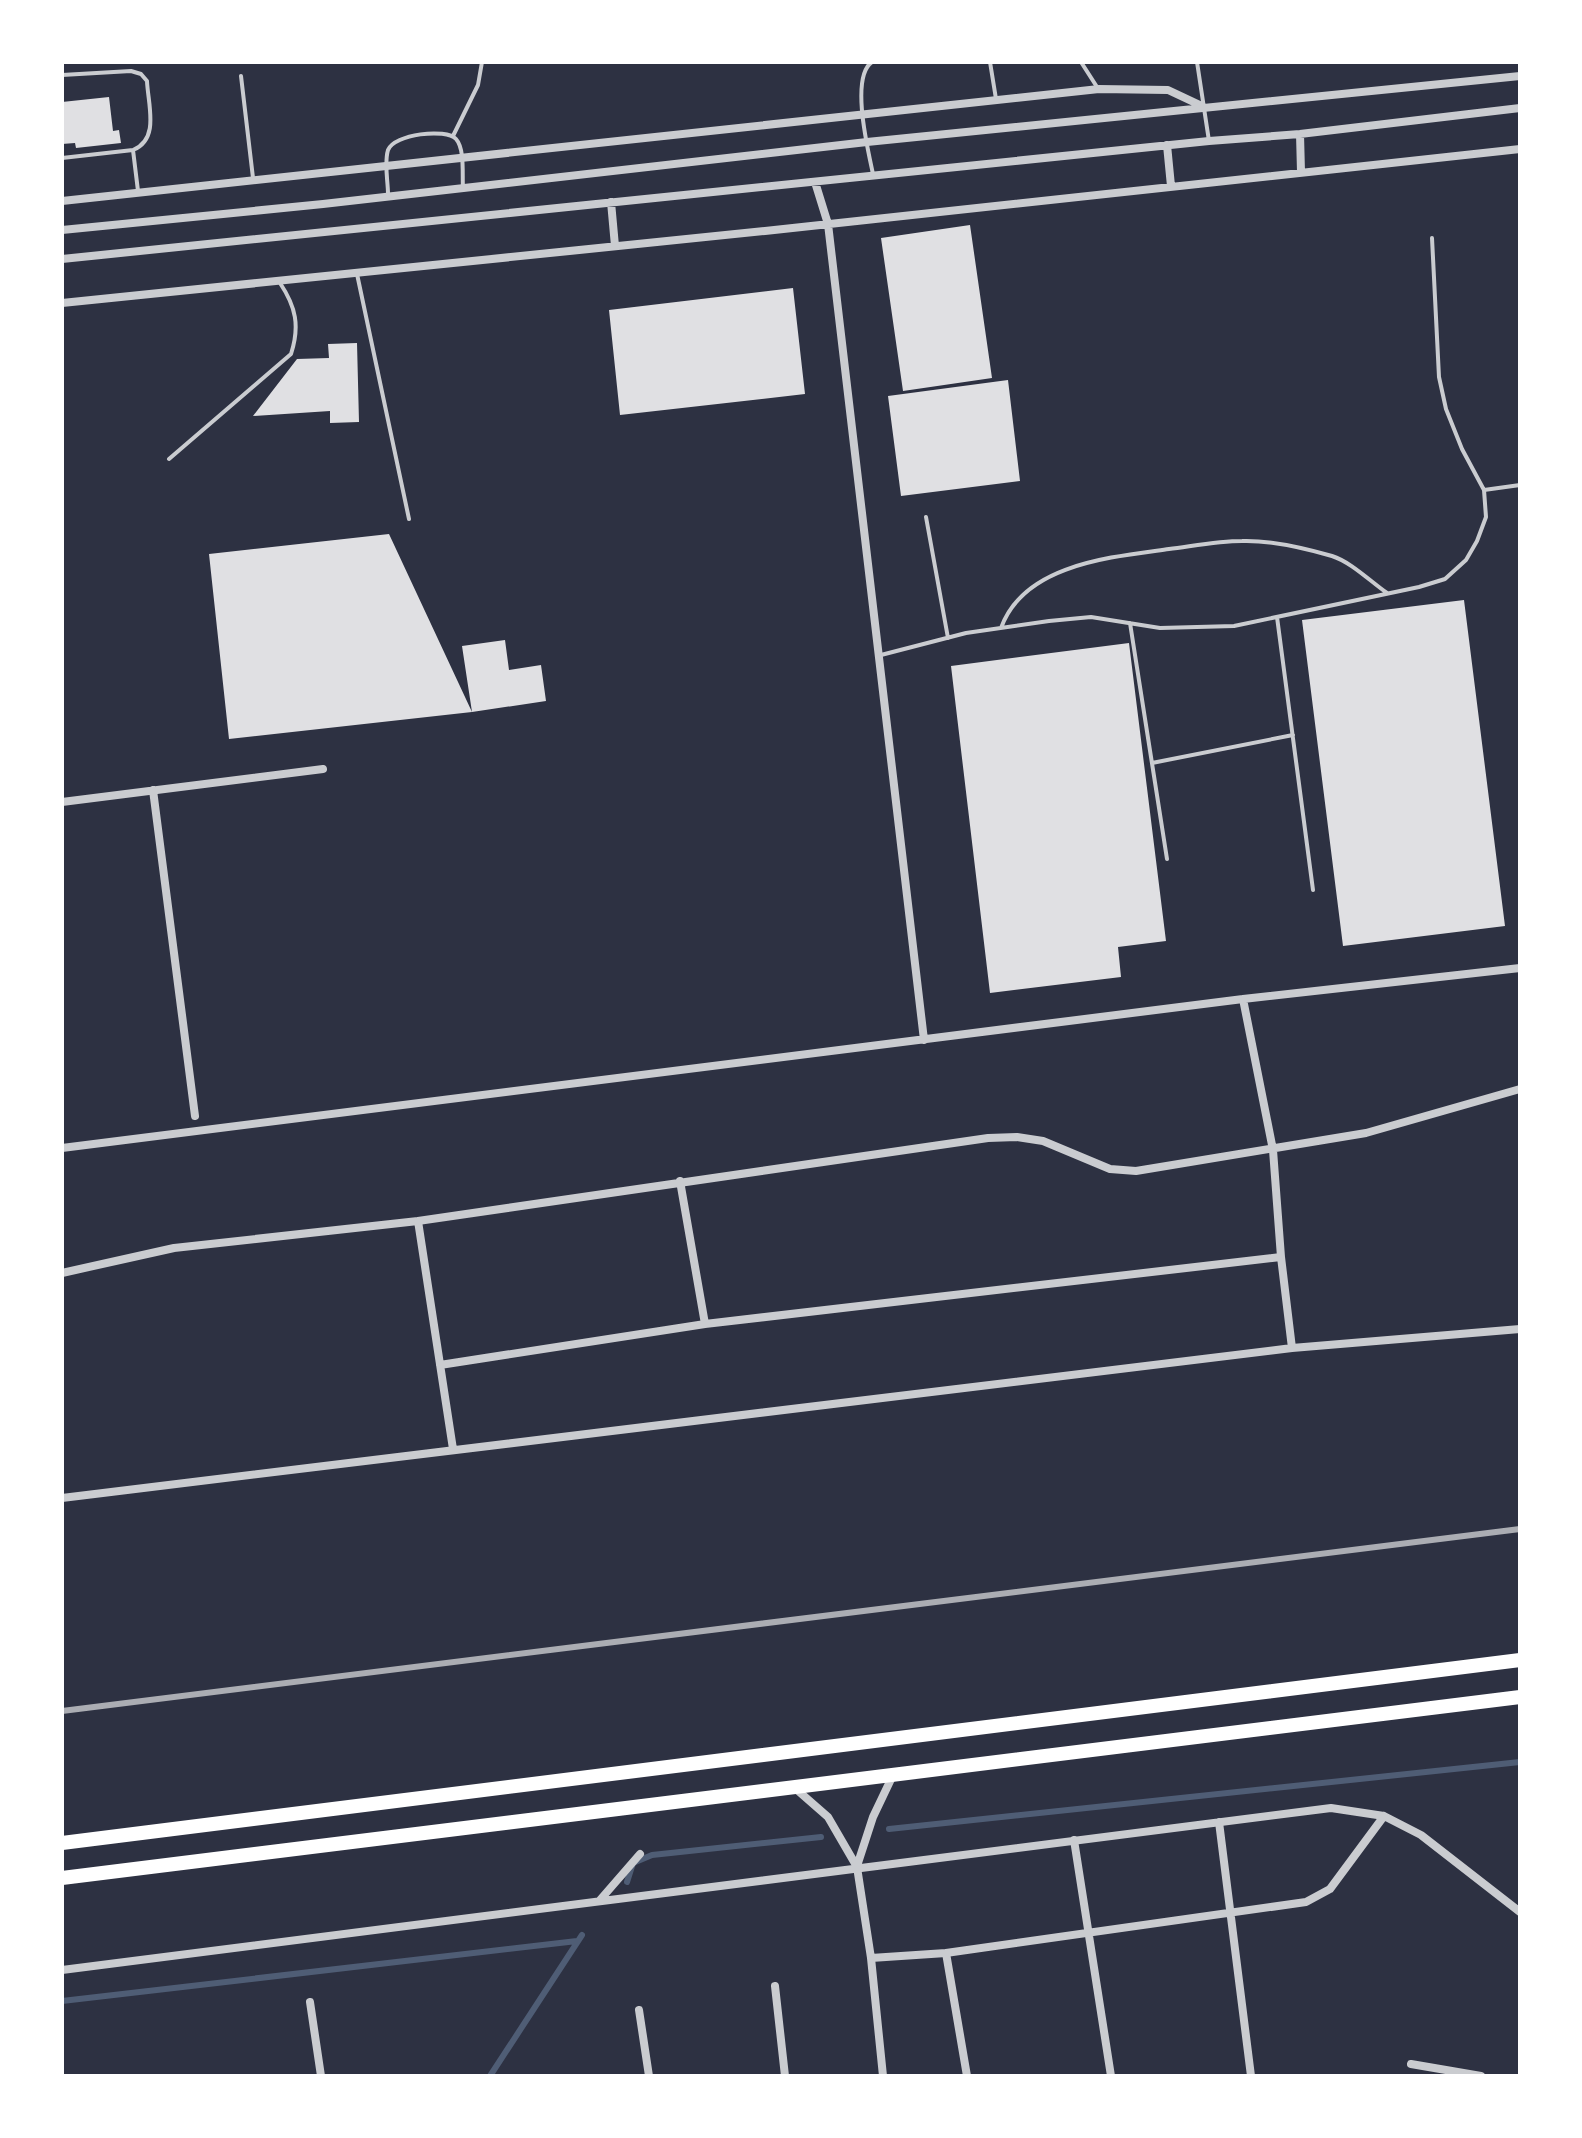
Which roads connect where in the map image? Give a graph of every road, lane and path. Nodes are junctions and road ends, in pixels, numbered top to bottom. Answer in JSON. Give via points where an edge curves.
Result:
{"nodes":[{"id":1,"x":482,"y":62,"type":"edge"},
{"id":2,"x":872,"y":62,"type":"edge"},
{"id":3,"x":990,"y":62,"type":"edge"},
{"id":4,"x":1081,"y":62,"type":"edge"},
{"id":5,"x":1197,"y":62,"type":"edge"},
{"id":6,"x":62,"y":75,"type":"edge"},
{"id":7,"x":241,"y":76,"type":"dead end"},
{"id":8,"x":1520,"y":76,"type":"edge"},
{"id":9,"x":1099,"y":89,"type":"junction"},
{"id":10,"x":996,"y":100,"type":"junction"},
{"id":11,"x":1202,"y":107,"type":"junction"},
{"id":12,"x":1520,"y":108,"type":"edge"},
{"id":13,"x":863,"y":114,"type":"junction"},
{"id":14,"x":1300,"y":134,"type":"junction"},
{"id":15,"x":453,"y":136,"type":"junction"},
{"id":16,"x":1209,"y":141,"type":"junction"},
{"id":17,"x":867,"y":142,"type":"junction"},
{"id":18,"x":1167,"y":145,"type":"junction"},
{"id":19,"x":1520,"y":149,"type":"edge"},
{"id":20,"x":133,"y":150,"type":"junction"},
{"id":21,"x":62,"y":158,"type":"edge"},
{"id":22,"x":461,"y":158,"type":"junction"},
{"id":23,"x":387,"y":167,"type":"junction"},
{"id":24,"x":1301,"y":172,"type":"junction"},
{"id":25,"x":874,"y":176,"type":"junction"},
{"id":26,"x":254,"y":181,"type":"junction"},
{"id":27,"x":815,"y":182,"type":"junction"},
{"id":28,"x":1171,"y":186,"type":"junction"},
{"id":29,"x":463,"y":188,"type":"junction"},
{"id":30,"x":138,"y":193,"type":"junction"},
{"id":31,"x":389,"y":197,"type":"junction"},
{"id":32,"x":62,"y":201,"type":"edge"},
{"id":33,"x":611,"y":202,"type":"junction"},
{"id":34,"x":828,"y":224,"type":"junction"},
{"id":35,"x":62,"y":230,"type":"edge"},
{"id":36,"x":1432,"y":238,"type":"dead end"},
{"id":37,"x":615,"y":246,"type":"junction"},
{"id":38,"x":62,"y":259,"type":"edge"},
{"id":39,"x":356,"y":272,"type":"junction"},
{"id":40,"x":278,"y":280,"type":"junction"},
{"id":41,"x":62,"y":303,"type":"edge"},
{"id":42,"x":169,"y":459,"type":"dead end"},
{"id":43,"x":1520,"y":485,"type":"edge"},
{"id":44,"x":1484,"y":490,"type":"junction"},
{"id":45,"x":926,"y":517,"type":"dead end"},
{"id":46,"x":409,"y":519,"type":"dead end"},
{"id":47,"x":1387,"y":593,"type":"junction"},
{"id":48,"x":1277,"y":617,"type":"junction"},
{"id":49,"x":1130,"y":623,"type":"junction"},
{"id":50,"x":1001,"y":628,"type":"junction"},
{"id":51,"x":948,"y":638,"type":"junction"},
{"id":52,"x":879,"y":656,"type":"junction"},
{"id":53,"x":1293,"y":735,"type":"junction"},
{"id":54,"x":1152,"y":763,"type":"junction"},
{"id":55,"x":323,"y":769,"type":"dead end"},
{"id":56,"x":153,"y":790,"type":"junction"},
{"id":57,"x":62,"y":802,"type":"edge"},
{"id":58,"x":1167,"y":859,"type":"dead end"},
{"id":59,"x":1313,"y":890,"type":"dead end"},
{"id":60,"x":1520,"y":968,"type":"edge"},
{"id":61,"x":1243,"y":999,"type":"junction"},
{"id":62,"x":924,"y":1040,"type":"junction"},
{"id":63,"x":1520,"y":1089,"type":"edge"},
{"id":64,"x":195,"y":1116,"type":"dead end"},
{"id":65,"x":62,"y":1148,"type":"edge"},
{"id":66,"x":1273,"y":1150,"type":"junction"},
{"id":67,"x":680,"y":1181,"type":"junction"},
{"id":68,"x":418,"y":1221,"type":"junction"},
{"id":69,"x":1281,"y":1257,"type":"junction"},
{"id":70,"x":62,"y":1273,"type":"edge"},
{"id":71,"x":705,"y":1324,"type":"junction"},
{"id":72,"x":1520,"y":1329,"type":"edge"},
{"id":73,"x":1292,"y":1348,"type":"junction"},
{"id":74,"x":440,"y":1365,"type":"junction"},
{"id":75,"x":453,"y":1449,"type":"junction"},
{"id":76,"x":62,"y":1498,"type":"edge"},
{"id":77,"x":1520,"y":1660,"type":"edge"},
{"id":78,"x":1520,"y":1697,"type":"edge"},
{"id":79,"x":894,"y":1773,"type":"junction"},
{"id":80,"x":792,"y":1786,"type":"junction"},
{"id":81,"x":1384,"y":1816,"type":"junction"},
{"id":82,"x":1219,"y":1822,"type":"junction"},
{"id":83,"x":1074,"y":1840,"type":"junction"},
{"id":84,"x":62,"y":1843,"type":"edge"},
{"id":85,"x":640,"y":1854,"type":"dead end"},
{"id":86,"x":857,"y":1867,"type":"junction"},
{"id":87,"x":62,"y":1878,"type":"edge"},
{"id":88,"x":600,"y":1900,"type":"junction"},
{"id":89,"x":1229,"y":1912,"type":"junction"},
{"id":90,"x":1520,"y":1912,"type":"edge"},
{"id":91,"x":1087,"y":1933,"type":"junction"},
{"id":92,"x":946,"y":1953,"type":"junction"},
{"id":93,"x":871,"y":1958,"type":"junction"},
{"id":94,"x":62,"y":1970,"type":"edge"},
{"id":95,"x":775,"y":1986,"type":"dead end"},
{"id":96,"x":310,"y":2002,"type":"dead end"},
{"id":97,"x":639,"y":2010,"type":"dead end"},
{"id":98,"x":1411,"y":2064,"type":"dead end"},
{"id":99,"x":321,"y":2076,"type":"edge"},
{"id":100,"x":649,"y":2076,"type":"edge"},
{"id":101,"x":785,"y":2076,"type":"edge"},
{"id":102,"x":883,"y":2076,"type":"edge"},
{"id":103,"x":967,"y":2076,"type":"edge"},
{"id":104,"x":1111,"y":2076,"type":"edge"},
{"id":105,"x":1251,"y":2076,"type":"edge"},
{"id":106,"x":1481,"y":2076,"type":"edge"}],
"edges":[{"from":1,"to":15,"type":"lane","via":[[478,85]]},
{"from":2,"to":13,"type":"lane","via":[[862,78]]},
{"from":3,"to":10,"type":"lane"},
{"from":4,"to":9,"type":"lane"},
{"from":5,"to":11,"type":"lane"},
{"from":6,"to":20,"type":"lane","via":[[141,74],[147,81],[150,135],[144,146]]},
{"from":7,"to":26,"type":"lane"},
{"from":8,"to":11,"type":"street"},
{"from":9,"to":10,"type":"street"},
{"from":9,"to":11,"type":"street","via":[[1168,90]]},
{"from":10,"to":13,"type":"street"},
{"from":11,"to":16,"type":"lane"},
{"from":11,"to":17,"type":"street"},
{"from":12,"to":14,"type":"street"},
{"from":13,"to":17,"type":"lane"},
{"from":13,"to":22,"type":"street"},
{"from":14,"to":16,"type":"street"},
{"from":14,"to":24,"type":"street"},
{"from":15,"to":22,"type":"lane"},
{"from":15,"to":23,"type":"lane","via":[[402,137],[388,150]]},
{"from":16,"to":18,"type":"street"},
{"from":17,"to":25,"type":"lane"},
{"from":17,"to":29,"type":"street"},
{"from":18,"to":25,"type":"street"},
{"from":18,"to":28,"type":"street"},
{"from":19,"to":24,"type":"street"},
{"from":20,"to":21,"type":"lane"},
{"from":20,"to":30,"type":"lane"},
{"from":22,"to":23,"type":"street"},
{"from":22,"to":29,"type":"lane"},
{"from":23,"to":26,"type":"street"},
{"from":23,"to":31,"type":"lane"},
{"from":24,"to":28,"type":"street"},
{"from":25,"to":27,"type":"street"},
{"from":26,"to":30,"type":"street"},
{"from":27,"to":33,"type":"street"},
{"from":27,"to":34,"type":"street"},
{"from":28,"to":34,"type":"street"},
{"from":29,"to":31,"type":"street"},
{"from":30,"to":32,"type":"street"},
{"from":31,"to":35,"type":"street"},
{"from":33,"to":37,"type":"street"},
{"from":33,"to":38,"type":"street"},
{"from":34,"to":37,"type":"street"},
{"from":34,"to":52,"type":"street"},
{"from":36,"to":44,"type":"lane","via":[[1441,388],[1462,449]]},
{"from":37,"to":39,"type":"street"},
{"from":39,"to":40,"type":"street"},
{"from":39,"to":46,"type":"lane"},
{"from":40,"to":41,"type":"street"},
{"from":40,"to":42,"type":"lane","via":[[297,316],[291,354]]},
{"from":43,"to":44,"type":"lane"},
{"from":44,"to":47,"type":"lane","via":[[1486,517],[1466,560],[1445,579]]},
{"from":45,"to":51,"type":"lane"},
{"from":47,"to":48,"type":"lane"},
{"from":47,"to":50,"type":"lane","via":[[1336,557],[1243,541],[1110,557],[1048,577],[1017,599]]},
{"from":48,"to":49,"type":"lane","via":[[1234,626],[1160,628]]},
{"from":48,"to":53,"type":"lane"},
{"from":49,"to":50,"type":"lane","via":[[1091,617]]},
{"from":49,"to":54,"type":"lane"},
{"from":50,"to":51,"type":"lane"},
{"from":51,"to":52,"type":"lane"},
{"from":52,"to":62,"type":"street"},
{"from":53,"to":54,"type":"lane"},
{"from":53,"to":59,"type":"lane"},
{"from":54,"to":58,"type":"lane"},
{"from":55,"to":56,"type":"street"},
{"from":56,"to":57,"type":"street"},
{"from":56,"to":64,"type":"street"},
{"from":60,"to":61,"type":"street"},
{"from":61,"to":62,"type":"street"},
{"from":61,"to":66,"type":"street"},
{"from":62,"to":65,"type":"street"},
{"from":63,"to":66,"type":"street","via":[[1366,1133]]},
{"from":66,"to":67,"type":"street","via":[[1136,1171],[1110,1169],[1043,1141],[1002,1137]]},
{"from":66,"to":69,"type":"street"},
{"from":67,"to":68,"type":"street"},
{"from":67,"to":71,"type":"street"},
{"from":68,"to":70,"type":"street","via":[[174,1248]]},
{"from":68,"to":74,"type":"street"},
{"from":69,"to":71,"type":"street"},
{"from":69,"to":73,"type":"street"},
{"from":71,"to":74,"type":"street"},
{"from":72,"to":73,"type":"street"},
{"from":73,"to":75,"type":"street"},
{"from":74,"to":75,"type":"street"},
{"from":75,"to":76,"type":"street"},
{"from":77,"to":84,"type":"main road"},
{"from":78,"to":79,"type":"main road"},
{"from":79,"to":80,"type":"main road"},
{"from":79,"to":86,"type":"street"},
{"from":80,"to":86,"type":"street","via":[[828,1817]]},
{"from":80,"to":87,"type":"main road"},
{"from":81,"to":82,"type":"street","via":[[1331,1808]]},
{"from":81,"to":89,"type":"street","via":[[1348,1868],[1318,1898]]},
{"from":81,"to":90,"type":"street","via":[[1421,1835]]},
{"from":82,"to":83,"type":"street"},
{"from":82,"to":89,"type":"street"},
{"from":83,"to":86,"type":"street"},
{"from":83,"to":91,"type":"street"},
{"from":85,"to":88,"type":"street"},
{"from":86,"to":88,"type":"street"},
{"from":86,"to":93,"type":"street"},
{"from":88,"to":94,"type":"street"},
{"from":89,"to":91,"type":"street"},
{"from":89,"to":105,"type":"street"},
{"from":91,"to":92,"type":"street"},
{"from":91,"to":104,"type":"street"},
{"from":92,"to":93,"type":"street"},
{"from":92,"to":103,"type":"street"},
{"from":93,"to":102,"type":"street"},
{"from":95,"to":101,"type":"street"},
{"from":96,"to":99,"type":"street"},
{"from":97,"to":100,"type":"street"},
{"from":98,"to":106,"type":"street"}]}
